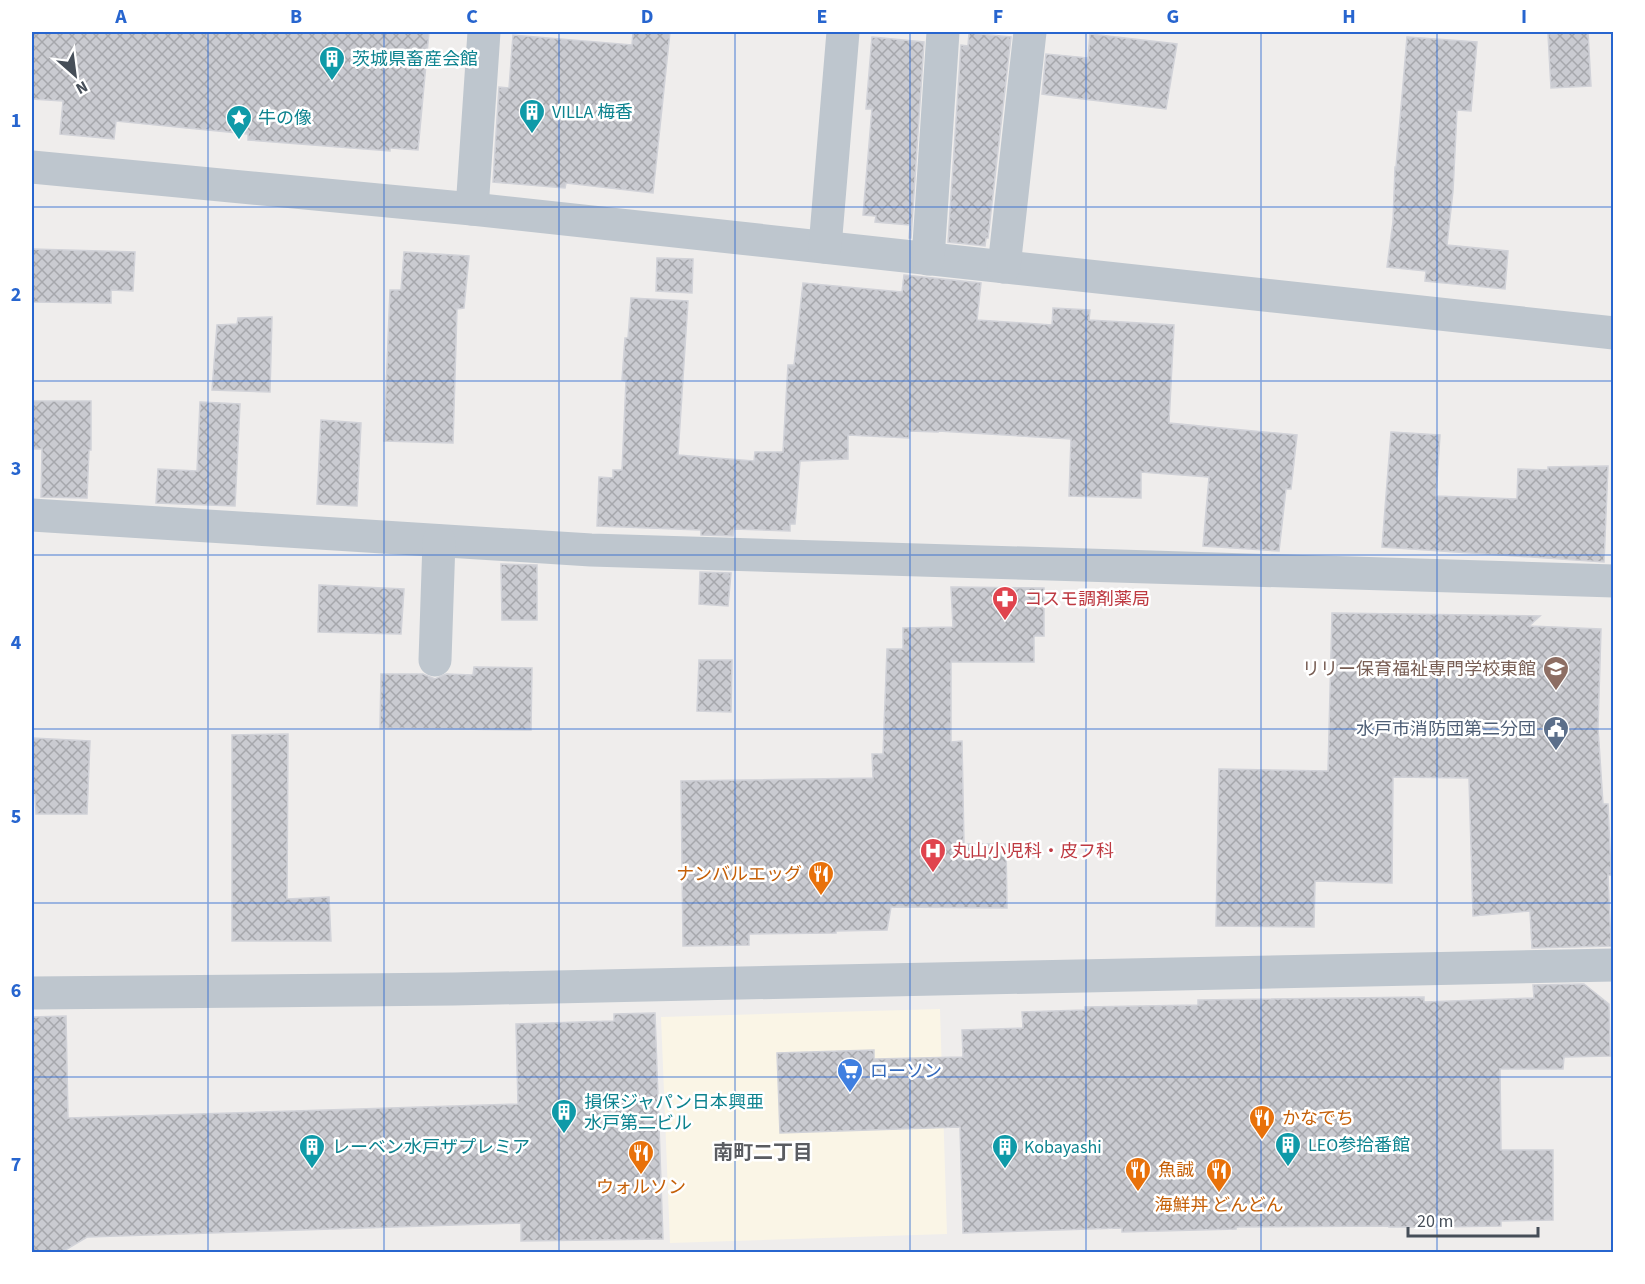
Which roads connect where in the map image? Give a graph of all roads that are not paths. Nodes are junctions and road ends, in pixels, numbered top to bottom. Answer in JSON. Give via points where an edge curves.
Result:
{"nodes":[{"id":1,"x":484,"y":32,"type":"edge"},
{"id":2,"x":843,"y":32,"type":"edge"},
{"id":3,"x":943,"y":32,"type":"edge"},
{"id":4,"x":1030,"y":32,"type":"edge"},
{"id":5,"x":32,"y":167,"type":"edge"},
{"id":6,"x":472,"y":209,"type":"junction"},
{"id":7,"x":825,"y":247,"type":"junction"},
{"id":8,"x":928,"y":258,"type":"junction"},
{"id":9,"x":1004,"y":267,"type":"junction"},
{"id":10,"x":1614,"y":333,"type":"edge"},
{"id":11,"x":32,"y":515,"type":"edge"},
{"id":12,"x":439,"y":541,"type":"junction"},
{"id":13,"x":1614,"y":581,"type":"edge"},
{"id":14,"x":435,"y":660,"type":"dead end"},
{"id":15,"x":1614,"y":965,"type":"edge"},
{"id":16,"x":32,"y":993,"type":"edge"}],
"edges":[{"from":1,"to":6,"type":"street"},
{"from":2,"to":7,"type":"street"},
{"from":3,"to":8,"type":"street"},
{"from":4,"to":9,"type":"street"},
{"from":5,"to":6,"type":"street"},
{"from":6,"to":7,"type":"street"},
{"from":7,"to":8,"type":"street"},
{"from":8,"to":9,"type":"street"},
{"from":9,"to":10,"type":"street"},
{"from":11,"to":12,"type":"street"},
{"from":12,"to":13,"type":"street","via":[[591,550]]},
{"from":12,"to":14,"type":"street"},
{"from":15,"to":16,"type":"street","via":[[466,989]]}]}
